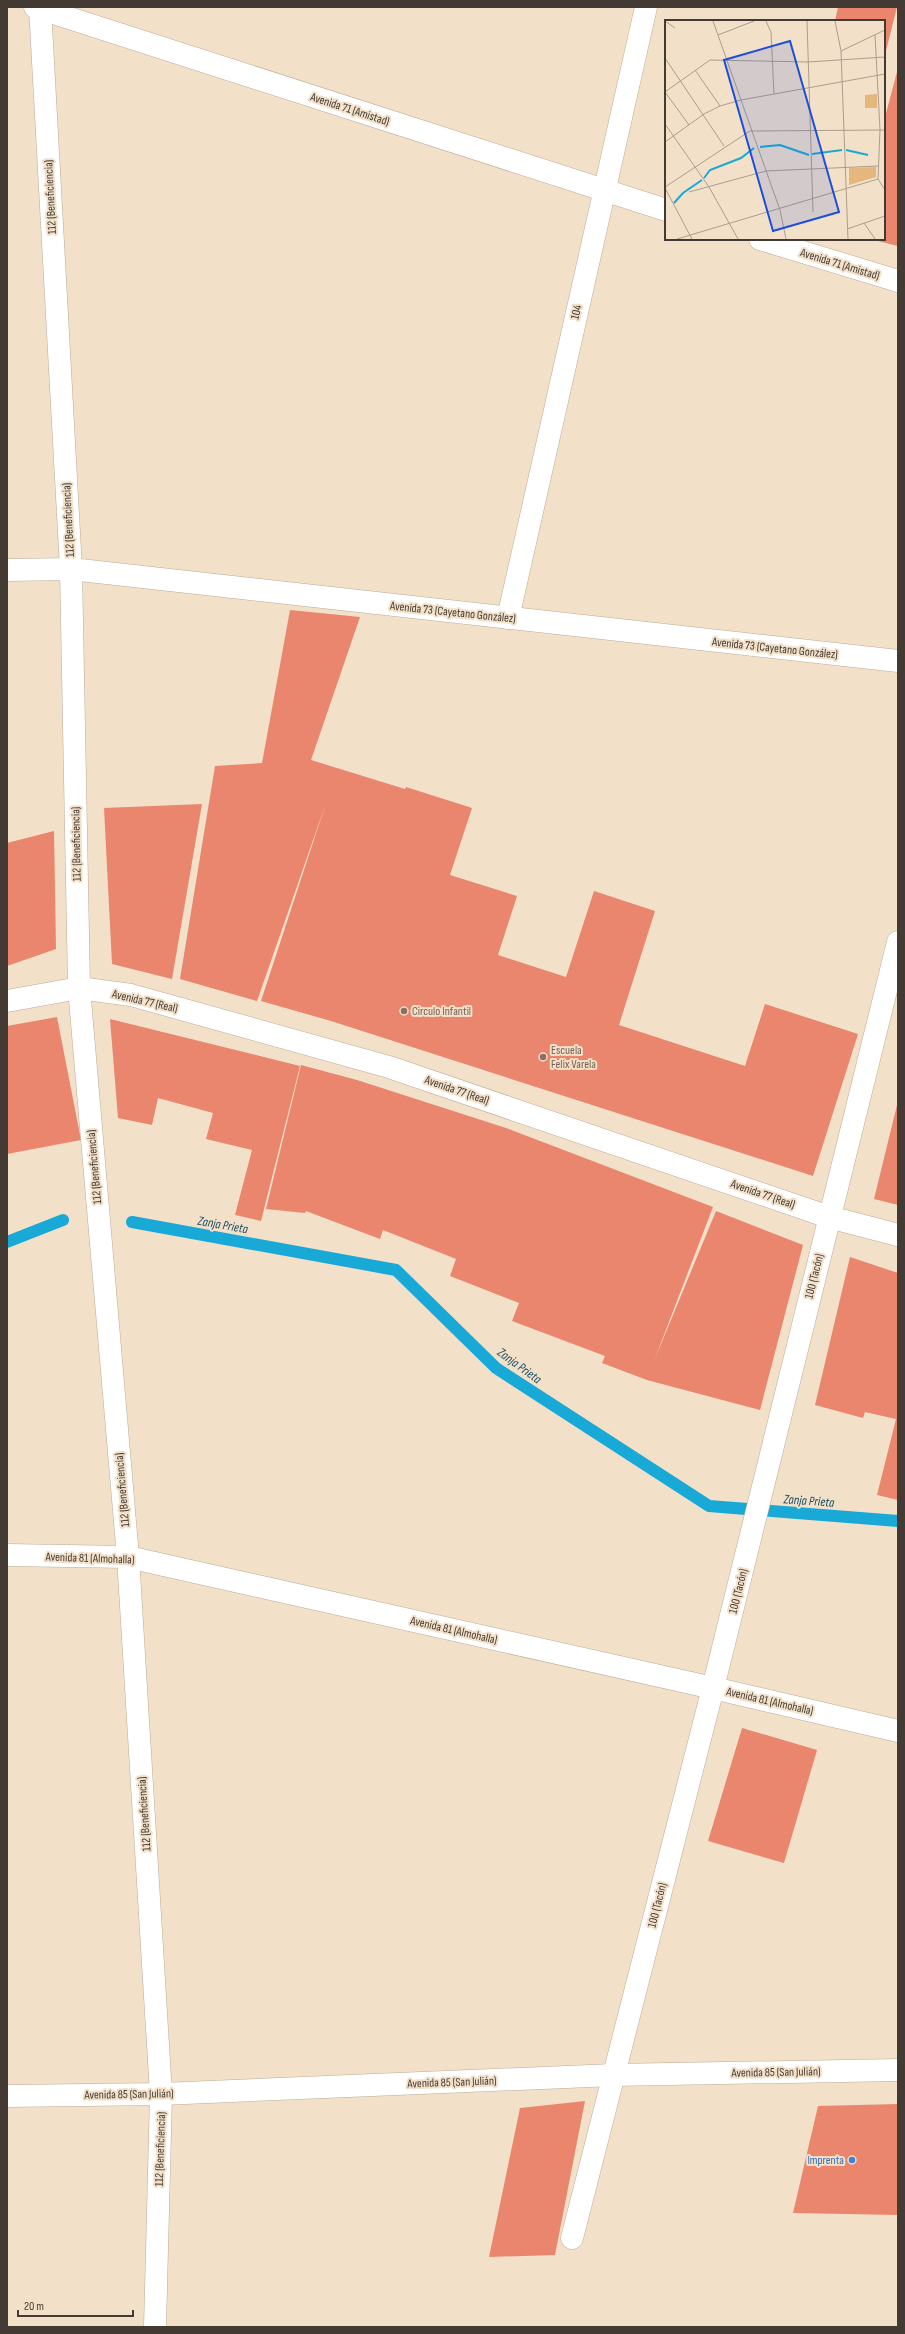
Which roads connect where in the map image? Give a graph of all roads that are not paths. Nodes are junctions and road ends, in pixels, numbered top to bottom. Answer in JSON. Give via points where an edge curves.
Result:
{"nodes":[{"id":1,"x":39,"y":7,"type":"edge"},
{"id":2,"x":646,"y":7,"type":"edge"},
{"id":3,"x":603,"y":191,"type":"junction"},
{"id":4,"x":665,"y":210,"type":"edge"},
{"id":5,"x":763,"y":240,"type":"edge"},
{"id":6,"x":898,"y":281,"type":"edge"},
{"id":7,"x":71,"y":569,"type":"junction"},
{"id":8,"x":7,"y":570,"type":"edge"},
{"id":9,"x":508,"y":618,"type":"junction"},
{"id":10,"x":898,"y":661,"type":"edge"},
{"id":11,"x":898,"y":942,"type":"edge"},
{"id":12,"x":79,"y":988,"type":"junction"},
{"id":13,"x":7,"y":1001,"type":"edge"},
{"id":14,"x":829,"y":1217,"type":"junction"},
{"id":15,"x":898,"y":1235,"type":"edge"},
{"id":16,"x":7,"y":1555,"type":"edge"},
{"id":17,"x":128,"y":1557,"type":"junction"},
{"id":18,"x":713,"y":1688,"type":"junction"},
{"id":19,"x":898,"y":1732,"type":"edge"},
{"id":20,"x":898,"y":2070,"type":"edge"},
{"id":21,"x":613,"y":2075,"type":"junction"},
{"id":22,"x":161,"y":2094,"type":"junction"},
{"id":23,"x":7,"y":2096,"type":"edge"},
{"id":24,"x":572,"y":2238,"type":"dead end"},
{"id":25,"x":155,"y":2327,"type":"edge"}],
"edges":[{"from":1,"to":3,"type":"street","name":"Avenida 71 (Amistad)"},
{"from":1,"to":7,"type":"street","name":"112 (Beneficiencia)"},
{"from":2,"to":3,"type":"street","name":"104"},
{"from":3,"to":4,"type":"street","name":"Avenida 71 (Amistad)"},
{"from":3,"to":9,"type":"street","name":"104"},
{"from":5,"to":6,"type":"street","name":"Avenida 71 (Amistad)"},
{"from":7,"to":8,"type":"street","name":"Avenida 73 (Cayetano González)"},
{"from":7,"to":9,"type":"street","name":"Avenida 73 (Cayetano González)"},
{"from":7,"to":12,"type":"street","name":"112 (Beneficiencia)"},
{"from":9,"to":10,"type":"street","name":"Avenida 73 (Cayetano González)"},
{"from":11,"to":14,"type":"street","name":"100 (Tacón)"},
{"from":12,"to":13,"type":"street","name":"Avenida 77 (Real)"},
{"from":12,"to":14,"type":"street","name":"Avenida 77 (Real)","via":[[131,995],[389,1067]]},
{"from":12,"to":17,"type":"street","name":"112 (Beneficiencia)"},
{"from":14,"to":15,"type":"street","name":"Avenida 77 (Real)"},
{"from":14,"to":18,"type":"street","name":"100 (Tacón)"},
{"from":16,"to":17,"type":"street","name":"Avenida 81 (Almohalla)"},
{"from":17,"to":18,"type":"street","name":"Avenida 81 (Almohalla)"},
{"from":17,"to":22,"type":"street","name":"112 (Beneficiencia)"},
{"from":18,"to":19,"type":"street","name":"Avenida 81 (Almohalla)"},
{"from":18,"to":21,"type":"street","name":"100 (Tacón)"},
{"from":20,"to":21,"type":"street","name":"Avenida 85 (San Julián)"},
{"from":21,"to":22,"type":"street","name":"Avenida 85 (San Julián)"},
{"from":21,"to":24,"type":"street","name":"100 (Tacón)"},
{"from":22,"to":23,"type":"street","name":"Avenida 85 (San Julián)"},
{"from":22,"to":25,"type":"street","name":"112 (Beneficiencia)"}]}
